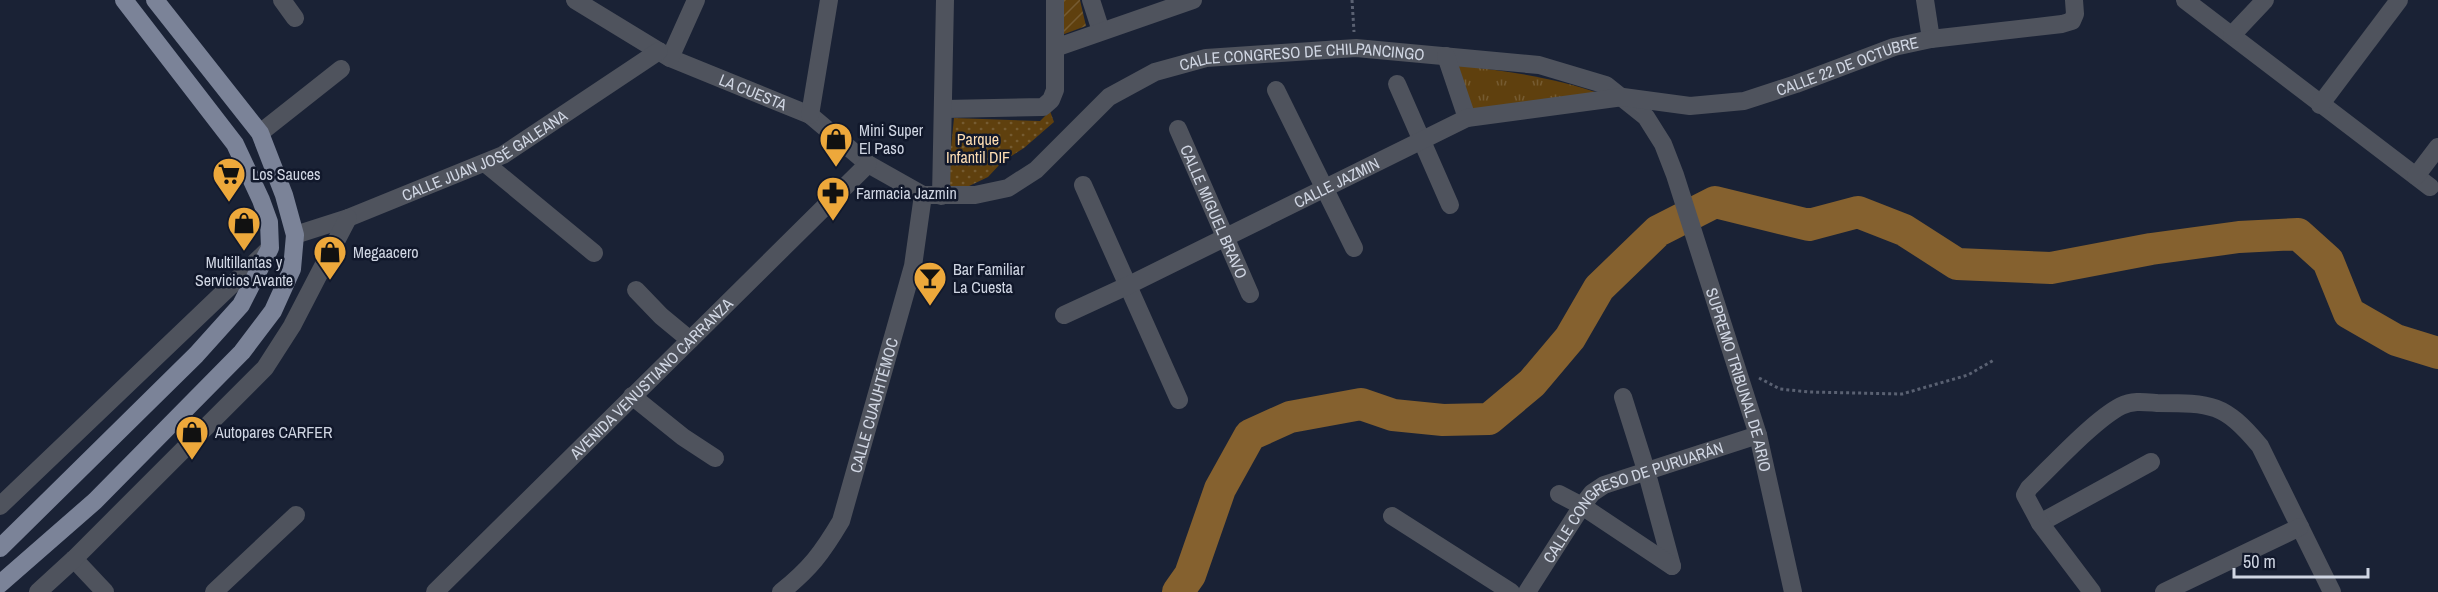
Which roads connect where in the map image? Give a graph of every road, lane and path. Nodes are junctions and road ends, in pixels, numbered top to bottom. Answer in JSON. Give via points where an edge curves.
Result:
{"nodes":[{"id":1,"x":124,"y":0,"type":"edge"},
{"id":2,"x":155,"y":0,"type":"edge"},
{"id":3,"x":282,"y":0,"type":"edge"},
{"id":4,"x":575,"y":0,"type":"edge"},
{"id":5,"x":696,"y":0,"type":"edge"},
{"id":6,"x":829,"y":0,"type":"edge"},
{"id":7,"x":945,"y":0,"type":"edge"},
{"id":8,"x":1055,"y":0,"type":"edge"},
{"id":9,"x":1091,"y":0,"type":"edge"},
{"id":10,"x":1193,"y":0,"type":"edge"},
{"id":11,"x":1352,"y":0,"type":"edge"},
{"id":12,"x":1925,"y":0,"type":"edge"},
{"id":13,"x":2074,"y":0,"type":"edge"},
{"id":14,"x":2185,"y":0,"type":"edge"},
{"id":15,"x":2265,"y":0,"type":"edge"},
{"id":16,"x":2399,"y":0,"type":"edge"},
{"id":17,"x":296,"y":18,"type":"dead end"},
{"id":18,"x":1101,"y":31,"type":"junction"},
{"id":19,"x":2232,"y":35,"type":"junction"},
{"id":20,"x":1931,"y":39,"type":"junction"},
{"id":21,"x":1055,"y":48,"type":"junction"},
{"id":22,"x":1356,"y":48,"type":"junction"},
{"id":23,"x":665,"y":55,"type":"junction"},
{"id":24,"x":1446,"y":56,"type":"junction"},
{"id":25,"x":341,"y":69,"type":"dead end"},
{"id":26,"x":1397,"y":84,"type":"dead end"},
{"id":27,"x":1276,"y":90,"type":"dead end"},
{"id":28,"x":1623,"y":97,"type":"junction"},
{"id":29,"x":2320,"y":105,"type":"junction"},
{"id":30,"x":944,"y":109,"type":"junction"},
{"id":31,"x":810,"y":115,"type":"junction"},
{"id":32,"x":1467,"y":118,"type":"junction"},
{"id":33,"x":1178,"y":129,"type":"dead end"},
{"id":34,"x":260,"y":133,"type":"junction"},
{"id":35,"x":1420,"y":141,"type":"junction"},
{"id":36,"x":2438,"y":147,"type":"edge"},
{"id":37,"x":485,"y":163,"type":"junction"},
{"id":38,"x":868,"y":164,"type":"junction"},
{"id":39,"x":1675,"y":175,"type":"joint"},
{"id":40,"x":1083,"y":185,"type":"dead end"},
{"id":41,"x":1325,"y":189,"type":"junction"},
{"id":42,"x":932,"y":196,"type":"junction"},
{"id":43,"x":1450,"y":205,"type":"dead end"},
{"id":44,"x":348,"y":218,"type":"junction"},
{"id":45,"x":295,"y":235,"type":"junction"},
{"id":46,"x":1225,"y":238,"type":"junction"},
{"id":47,"x":270,"y":248,"type":"junction"},
{"id":48,"x":1354,"y":248,"type":"dead end"},
{"id":49,"x":594,"y":253,"type":"dead end"},
{"id":50,"x":1129,"y":285,"type":"junction"},
{"id":51,"x":636,"y":290,"type":"dead end"},
{"id":52,"x":1250,"y":294,"type":"dead end"},
{"id":53,"x":1064,"y":315,"type":"dead end"},
{"id":54,"x":690,"y":340,"type":"junction"},
{"id":55,"x":1994,"y":360,"type":"dead end"},
{"id":56,"x":1757,"y":377,"type":"dead end"},
{"id":57,"x":632,"y":396,"type":"junction"},
{"id":58,"x":1623,"y":397,"type":"dead end"},
{"id":59,"x":1179,"y":400,"type":"dead end"},
{"id":60,"x":1758,"y":435,"type":"junction"},
{"id":61,"x":715,"y":458,"type":"dead end"},
{"id":62,"x":2151,"y":462,"type":"dead end"},
{"id":63,"x":1646,"y":470,"type":"junction"},
{"id":64,"x":1559,"y":494,"type":"dead end"},
{"id":65,"x":0,"y":506,"type":"edge"},
{"id":66,"x":1582,"y":506,"type":"junction"},
{"id":67,"x":296,"y":515,"type":"dead end"},
{"id":68,"x":1392,"y":516,"type":"dead end"},
{"id":69,"x":2040,"y":523,"type":"junction"},
{"id":70,"x":2300,"y":527,"type":"junction"},
{"id":71,"x":0,"y":548,"type":"edge"},
{"id":72,"x":74,"y":559,"type":"junction"},
{"id":73,"x":0,"y":584,"type":"edge"},
{"id":74,"x":1789,"y":590,"type":"edge"},
{"id":75,"x":38,"y":592,"type":"edge"},
{"id":76,"x":105,"y":592,"type":"edge"},
{"id":77,"x":214,"y":592,"type":"edge"},
{"id":78,"x":435,"y":592,"type":"edge"},
{"id":79,"x":782,"y":592,"type":"edge"},
{"id":80,"x":1511,"y":592,"type":"edge"},
{"id":81,"x":1527,"y":592,"type":"edge"},
{"id":82,"x":2092,"y":592,"type":"edge"},
{"id":83,"x":2164,"y":592,"type":"edge"},
{"id":84,"x":2332,"y":592,"type":"edge"}],
"edges":[{"from":1,"to":47,"type":"main road","via":[[235,144],[261,200]]},
{"from":2,"to":34,"type":"main road"},
{"from":3,"to":17,"type":"street"},
{"from":4,"to":23,"type":"street","name":"LA CUESTA"},
{"from":5,"to":23,"type":"street"},
{"from":6,"to":31,"type":"street"},
{"from":7,"to":30,"type":"street","name":"CALLE CUAUHTÉMOC"},
{"from":8,"to":21,"type":"street"},
{"from":9,"to":18,"type":"street"},
{"from":10,"to":18,"type":"street"},
{"from":11,"to":22,"type":"path"},
{"from":12,"to":20,"type":"street"},
{"from":13,"to":20,"type":"street","name":"CALLE 22 DE OCTUBRE","via":[[2072,21],[2062,24]]},
{"from":14,"to":19,"type":"street"},
{"from":15,"to":19,"type":"street"},
{"from":16,"to":29,"type":"street"},
{"from":18,"to":21,"type":"street"},
{"from":19,"to":29,"type":"street"},
{"from":20,"to":28,"type":"street","name":"CALLE 22 DE OCTUBRE","via":[[1894,47],[1744,101],[1690,106]]},
{"from":21,"to":30,"type":"street","via":[[1055,90],[1052,100],[1043,107]]},
{"from":22,"to":24,"type":"street","name":"CALLE CONGRESO DE CHILPANCINGO"},
{"from":22,"to":42,"type":"street","name":"CALLE CONGRESO DE CHILPANCINGO","via":[[1206,58],[1155,72],[1109,97],[1036,170],[1008,188],[975,195]]},
{"from":23,"to":31,"type":"street","name":"LA CUESTA"},
{"from":23,"to":37,"type":"street","name":"CALLE JUAN JOSÉ GALEANA"},
{"from":24,"to":28,"type":"street","name":"CALLE CONGRESO DE CHILPANCINGO","via":[[1539,65],[1606,85]]},
{"from":24,"to":32,"type":"street"},
{"from":25,"to":34,"type":"street"},
{"from":26,"to":35,"type":"street"},
{"from":27,"to":41,"type":"street"},
{"from":28,"to":32,"type":"street","name":"CALLE JAZMIN"},
{"from":28,"to":39,"type":"street","name":"CALLE CONGRESO DE CHILPANCINGO","via":[[1646,117],[1663,144]]},
{"from":29,"to":36,"type":"street","via":[[2423,181]]},
{"from":30,"to":42,"type":"street","name":"CALLE CUAUHTÉMOC"},
{"from":31,"to":38,"type":"street","name":"LA CUESTA"},
{"from":32,"to":35,"type":"street","name":"CALLE JAZMIN"},
{"from":33,"to":46,"type":"street","name":"CALLE MIGUEL BRAVO"},
{"from":34,"to":45,"type":"main road"},
{"from":35,"to":41,"type":"street","name":"CALLE JAZMIN"},
{"from":35,"to":43,"type":"street"},
{"from":37,"to":44,"type":"street","name":"CALLE JUAN JOSÉ GALEANA"},
{"from":37,"to":49,"type":"street"},
{"from":38,"to":42,"type":"street","name":"LA CUESTA"},
{"from":38,"to":54,"type":"street","name":"AVENIDA VENUSTIANO CARRANZA"},
{"from":39,"to":60,"type":"street","name":"SUPREMO TRIBUNAL DE ARIO"},
{"from":40,"to":50,"type":"street"},
{"from":41,"to":46,"type":"street","name":"CALLE JAZMIN"},
{"from":41,"to":48,"type":"street"},
{"from":42,"to":79,"type":"street","name":"CALLE CUAUHTÉMOC","via":[[841,521],[821,554]]},
{"from":44,"to":45,"type":"street","name":"CALLE JUAN JOSÉ GALEANA"},
{"from":44,"to":72,"type":"street","via":[[292,326],[265,368]]},
{"from":45,"to":73,"type":"main road","via":[[292,269],[273,311],[242,352],[95,501]]},
{"from":46,"to":50,"type":"street","name":"CALLE JAZMIN"},
{"from":46,"to":52,"type":"street","name":"CALLE MIGUEL BRAVO"},
{"from":47,"to":65,"type":"street"},
{"from":47,"to":71,"type":"main road","via":[[241,305],[219,330]]},
{"from":50,"to":53,"type":"street","name":"CALLE JAZMIN"},
{"from":50,"to":59,"type":"street"},
{"from":51,"to":54,"type":"street"},
{"from":54,"to":57,"type":"street","name":"AVENIDA VENUSTIANO CARRANZA"},
{"from":55,"to":56,"type":"path","via":[[1968,375],[1902,394],[1780,389]]},
{"from":57,"to":61,"type":"street"},
{"from":57,"to":78,"type":"street","name":"AVENIDA VENUSTIANO CARRANZA"},
{"from":58,"to":63,"type":"street"},
{"from":60,"to":63,"type":"street","name":"CALLE CONGRESO DE PURUARÁN"},
{"from":60,"to":74,"type":"street","name":"SUPREMO TRIBUNAL DE ARIO","via":[[1784,549]]},
{"from":62,"to":69,"type":"street"},
{"from":63,"to":66,"type":"street","name":"CALLE CONGRESO DE PURUARÁN","via":[[1604,485]]},
{"from":63,"to":66,"type":"street","via":[[1672,566]]},
{"from":64,"to":66,"type":"street"},
{"from":66,"to":81,"type":"street","name":"CALLE CONGRESO DE PURUARÁN"},
{"from":67,"to":77,"type":"street"},
{"from":68,"to":80,"type":"street"},
{"from":69,"to":70,"type":"street","via":[[2025,495],[2029,488],[2121,406],[2134,402],[2198,403],[2216,406],[2231,415],[2260,446]]},
{"from":69,"to":82,"type":"street"},
{"from":70,"to":83,"type":"street"},
{"from":70,"to":84,"type":"street"},
{"from":72,"to":75,"type":"street"},
{"from":72,"to":76,"type":"street"}]}
